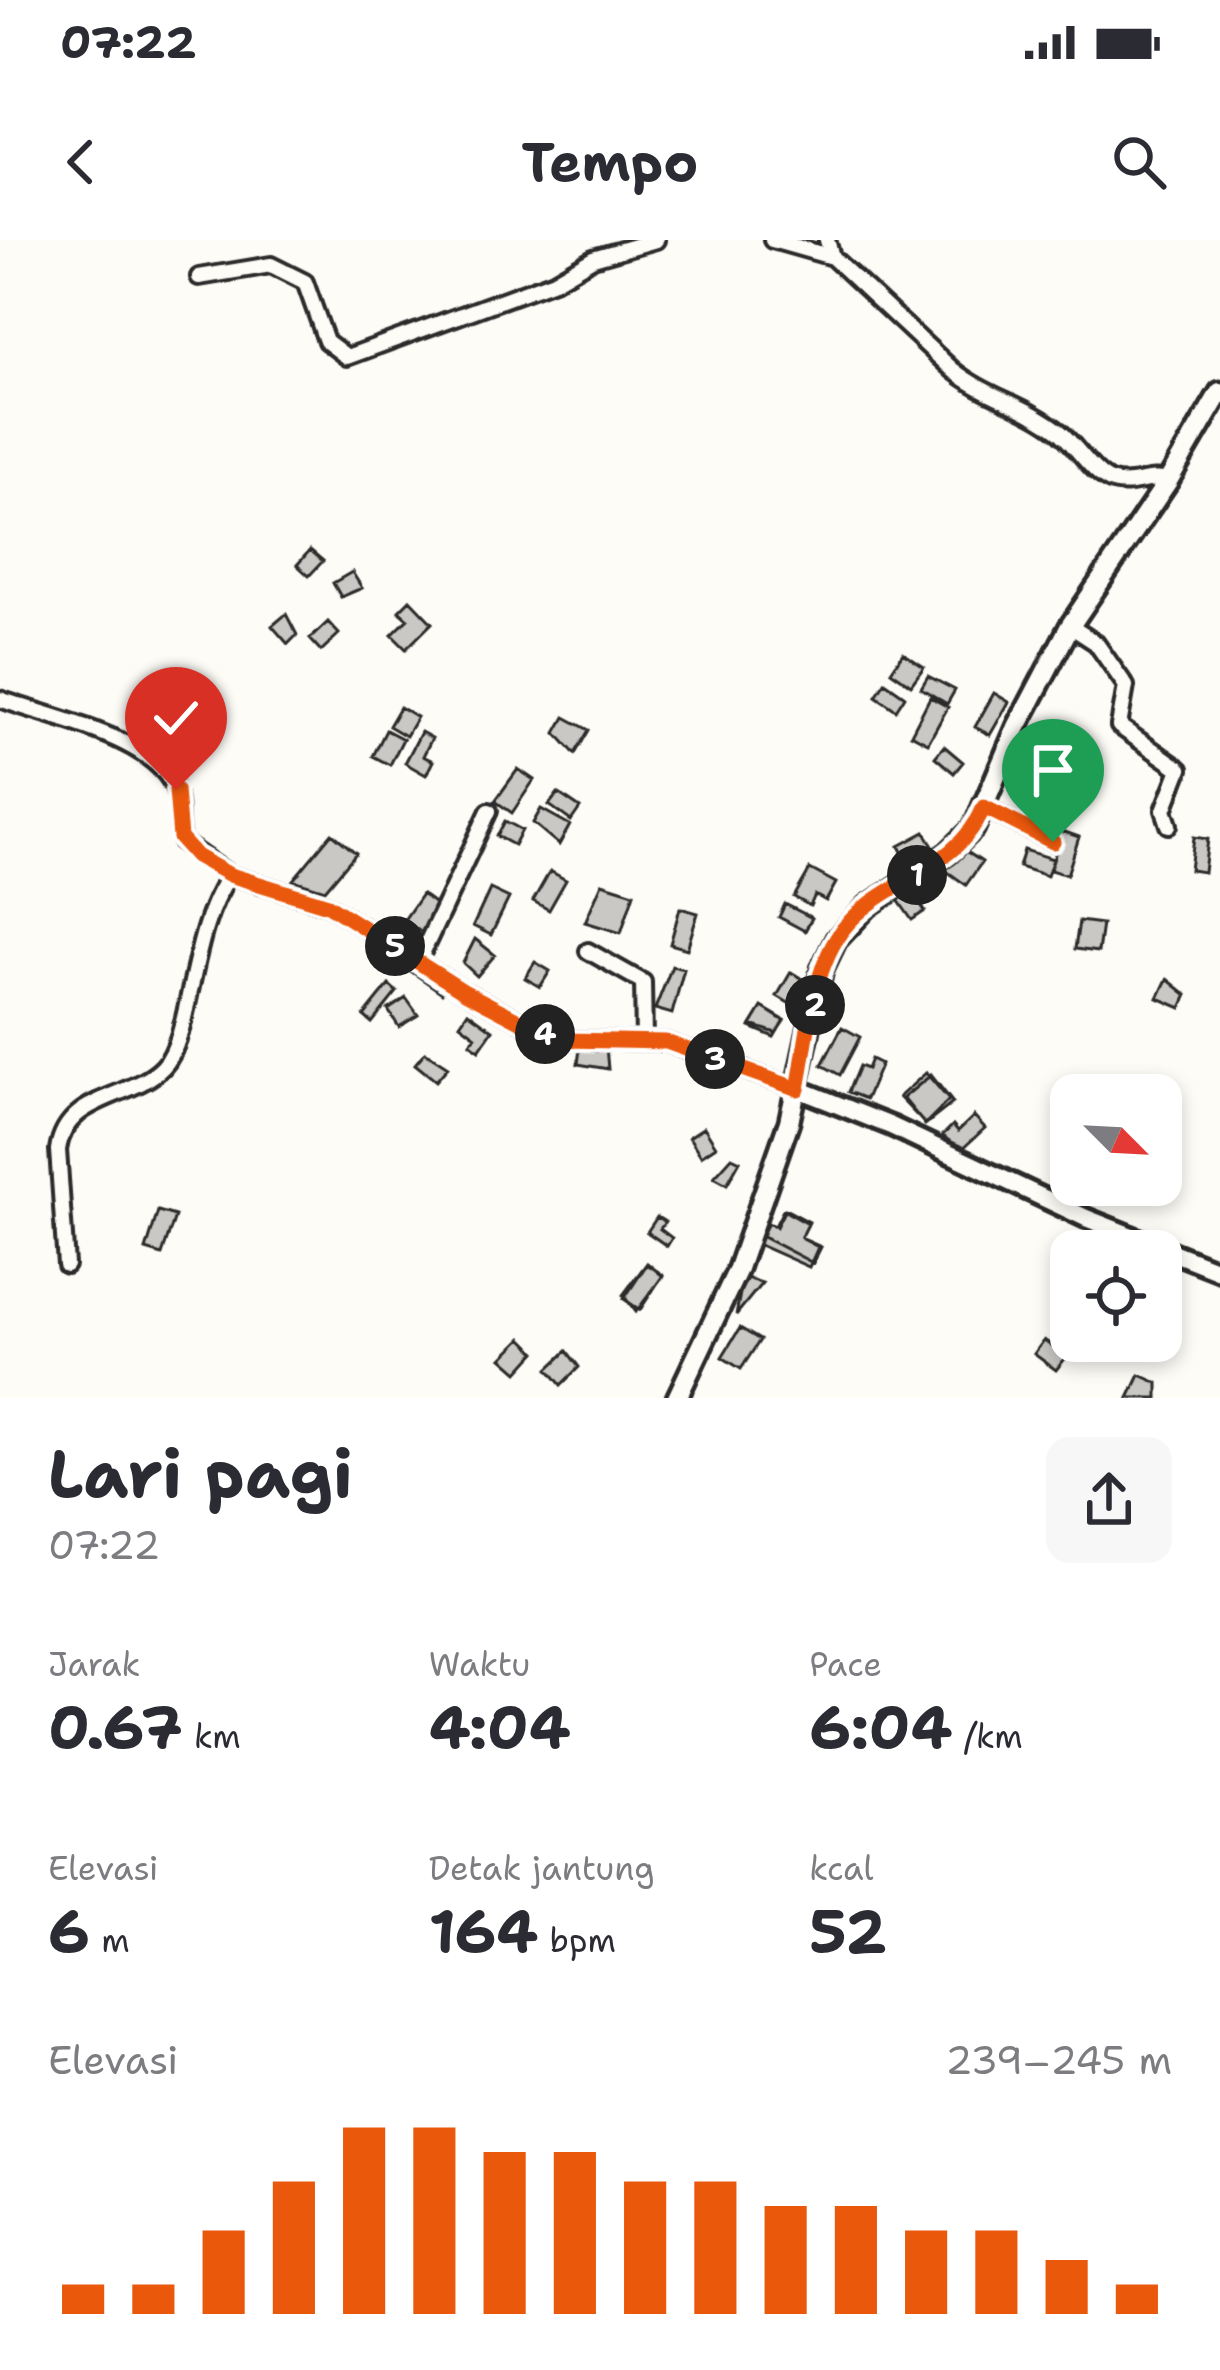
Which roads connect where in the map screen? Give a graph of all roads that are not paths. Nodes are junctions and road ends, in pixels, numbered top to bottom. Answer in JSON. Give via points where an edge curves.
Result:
{"nodes":[{"id":1,"x":656,"y":240,"type":"edge"},
{"id":2,"x":772,"y":240,"type":"edge"},
{"id":3,"x":827,"y":240,"type":"edge"},
{"id":4,"x":832,"y":257,"type":"junction"},
{"id":5,"x":199,"y":277,"type":"dead end"},
{"id":6,"x":1220,"y":392,"type":"edge"},
{"id":7,"x":1168,"y":481,"type":"junction"},
{"id":8,"x":1070,"y":626,"type":"junction"},
{"id":9,"x":0,"y":699,"type":"edge"},
{"id":10,"x":984,"y":807,"type":"junction"},
{"id":11,"x":489,"y":811,"type":"dead end"},
{"id":12,"x":1169,"y":825,"type":"dead end"},
{"id":13,"x":1053,"y":842,"type":"dead end"},
{"id":14,"x":230,"y":875,"type":"junction"},
{"id":15,"x":587,"y":951,"type":"dead end"},
{"id":16,"x":418,"y":960,"type":"junction"},
{"id":17,"x":644,"y":1039,"type":"junction"},
{"id":18,"x":798,"y":1089,"type":"junction"},
{"id":19,"x":66,"y":1265,"type":"dead end"},
{"id":20,"x":1220,"y":1271,"type":"edge"},
{"id":21,"x":677,"y":1398,"type":"edge"}],
"edges":[{"from":1,"to":5,"type":"street","via":[[347,357],[326,341],[305,281],[271,265]]},
{"from":2,"to":4,"type":"street"},
{"from":3,"to":4,"type":"street"},
{"from":4,"to":7,"type":"street","via":[[970,384],[1025,406],[1106,479]]},
{"from":6,"to":7,"type":"main road"},
{"from":7,"to":8,"type":"main road"},
{"from":8,"to":10,"type":"main road"},
{"from":8,"to":12,"type":"street","via":[[1096,643],[1126,686],[1119,726],[1180,769],[1164,810]]},
{"from":9,"to":14,"type":"street","via":[[78,723],[150,759],[176,790],[182,842]]},
{"from":10,"to":13,"type":"street"},
{"from":10,"to":18,"type":"main road","via":[[968,836],[842,931],[822,969]]},
{"from":11,"to":16,"type":"street"},
{"from":14,"to":16,"type":"street","via":[[328,905]]},
{"from":14,"to":19,"type":"street","via":[[204,918],[171,1056],[152,1076],[75,1116],[60,1140]]},
{"from":15,"to":17,"type":"street","via":[[644,982]]},
{"from":16,"to":17,"type":"street","via":[[545,1034]]},
{"from":17,"to":18,"type":"street"},
{"from":18,"to":20,"type":"street"},
{"from":18,"to":21,"type":"main road","via":[[737,1271]]}]}
